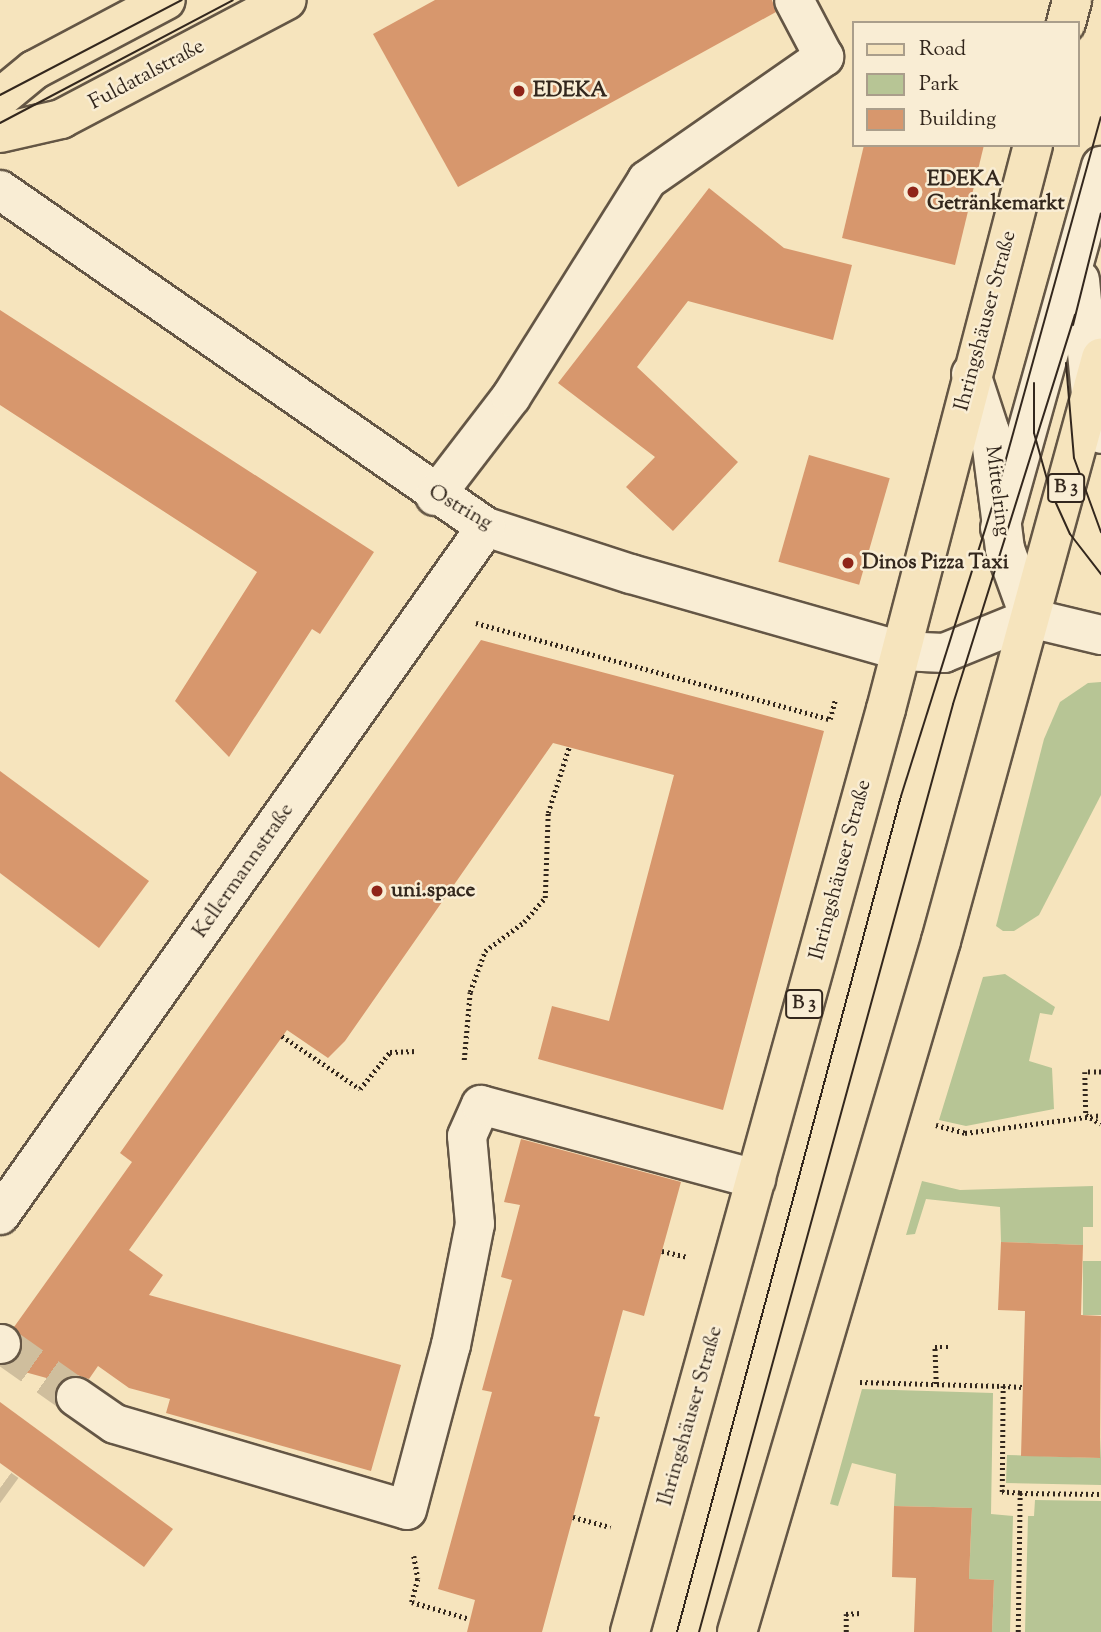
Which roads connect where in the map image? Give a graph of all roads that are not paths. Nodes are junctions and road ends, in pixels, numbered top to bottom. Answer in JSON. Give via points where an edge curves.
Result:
{"nodes":[{"id":1,"x":166,"y":0,"type":"edge"},
{"id":2,"x":287,"y":0,"type":"edge"},
{"id":3,"x":794,"y":0,"type":"edge"},
{"id":4,"x":1072,"y":0,"type":"edge"},
{"id":5,"x":1067,"y":21,"type":"edge"},
{"id":6,"x":0,"y":98,"type":"edge"},
{"id":7,"x":0,"y":133,"type":"edge"},
{"id":8,"x":1032,"y":147,"type":"edge"},
{"id":9,"x":1101,"y":166,"type":"edge"},
{"id":10,"x":0,"y":190,"type":"edge"},
{"id":11,"x":1079,"y":250,"type":"junction"},
{"id":12,"x":1101,"y":358,"type":"edge"},
{"id":13,"x":971,"y":374,"type":"junction"},
{"id":14,"x":1091,"y":394,"type":"junction"},
{"id":15,"x":1101,"y":434,"type":"edge"},
{"id":16,"x":435,"y":496,"type":"junction"},
{"id":17,"x":486,"y":527,"type":"junction"},
{"id":18,"x":1000,"y":528,"type":"junction"},
{"id":19,"x":1030,"y":618,"type":"junction"},
{"id":20,"x":1101,"y":635,"type":"edge"},
{"id":21,"x":901,"y":651,"type":"junction"},
{"id":22,"x":756,"y":1179,"type":"junction"},
{"id":23,"x":0,"y":1215,"type":"edge"},
{"id":24,"x":76,"y":1397,"type":"tunnel mouth"},
{"id":25,"x":630,"y":1632,"type":"edge"},
{"id":26,"x":737,"y":1632,"type":"edge"}],
"edges":[{"from":1,"to":6,"type":"main road","via":[[34,70]]},
{"from":2,"to":7,"type":"main road","name":"Fuldatalstraße","via":[[61,119]]},
{"from":3,"to":16,"type":"street","via":[[824,57],[647,180],[511,397]]},
{"from":4,"to":5,"type":"main road"},
{"from":8,"to":13,"type":"main road","name":"Ihringshäuser Straße","number":"B 3"},
{"from":9,"to":11,"type":"street"},
{"from":10,"to":16,"type":"street","name":"Ostring","via":[[225,342]]},
{"from":11,"to":14,"type":"street"},
{"from":11,"to":18,"type":"street"},
{"from":12,"to":14,"type":"main road","number":"B 3"},
{"from":13,"to":18,"type":"street","name":"Mittelring","via":[[990,432]]},
{"from":13,"to":21,"type":"main road","name":"Ihringshäuser Straße","number":"B 3"},
{"from":14,"to":15,"type":"street"},
{"from":14,"to":19,"type":"main road","number":"B 3"},
{"from":16,"to":17,"type":"street","name":"Ostring"},
{"from":17,"to":21,"type":"street","name":"Ostring","via":[[631,574]]},
{"from":17,"to":23,"type":"street","name":"Kellermannstraße"},
{"from":18,"to":19,"type":"street","name":"Mittelring"},
{"from":19,"to":20,"type":"street"},
{"from":19,"to":21,"type":"street","name":"Ostring","via":[[944,653]]},
{"from":19,"to":26,"type":"main road","number":"B 3","via":[[937,954]]},
{"from":21,"to":22,"type":"main road","name":"Ihringshäuser Straße","number":"B 3"},
{"from":22,"to":24,"type":"street","via":[[481,1105],[467,1136],[475,1224],[451,1345],[407,1510],[115,1424]]},
{"from":22,"to":25,"type":"main road","name":"Ihringshäuser Straße","number":"B 3"}]}
